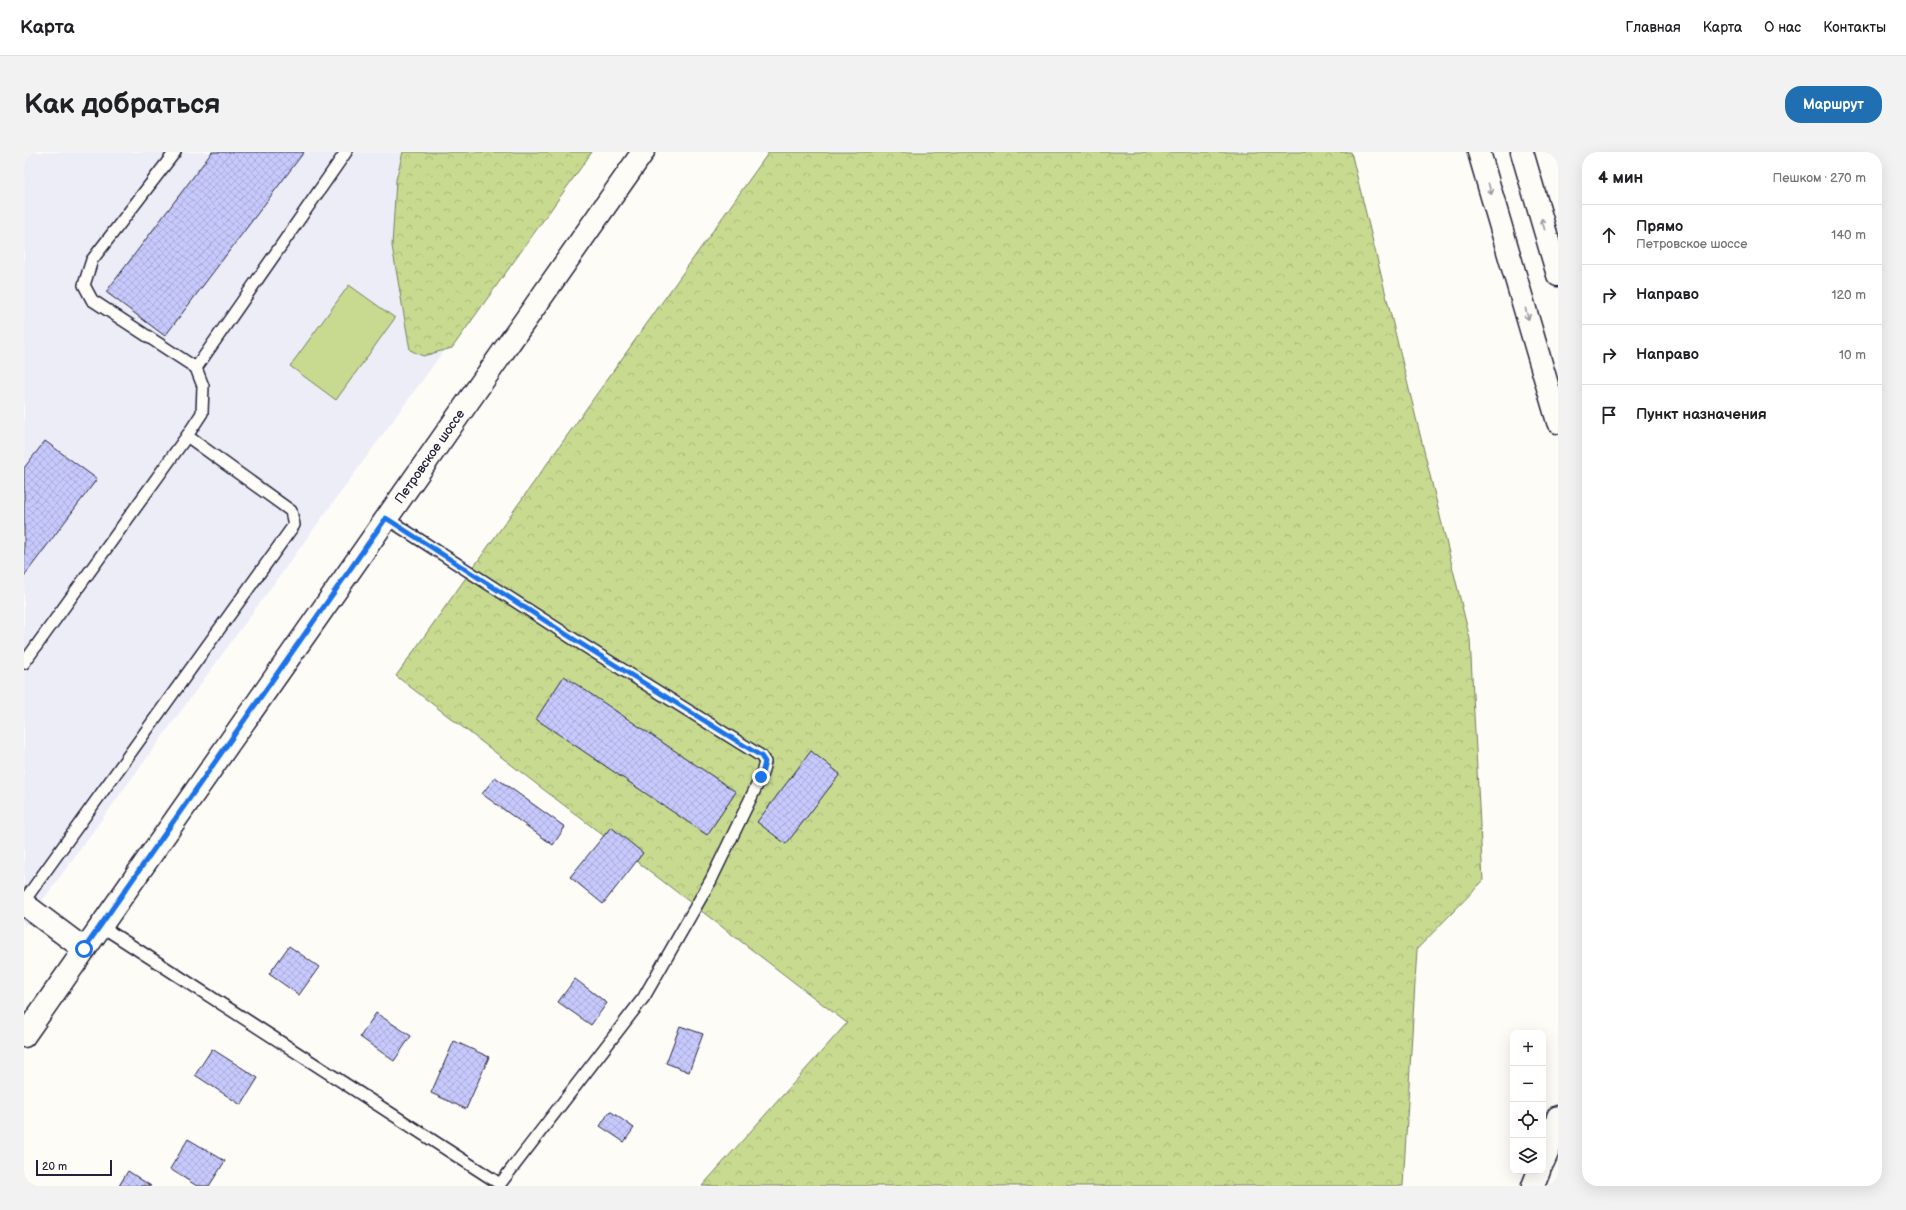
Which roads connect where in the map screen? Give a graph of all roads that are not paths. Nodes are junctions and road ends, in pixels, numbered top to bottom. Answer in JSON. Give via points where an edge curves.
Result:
{"nodes":[{"id":1,"x":175,"y":152,"type":"edge"},
{"id":2,"x":346,"y":152,"type":"edge"},
{"id":3,"x":643,"y":152,"type":"edge"},
{"id":4,"x":1479,"y":152,"type":"edge"},
{"id":5,"x":1522,"y":152,"type":"edge"},
{"id":6,"x":1558,"y":275,"type":"edge"},
{"id":7,"x":196,"y":368,"type":"junction"},
{"id":8,"x":1558,"y":422,"type":"edge"},
{"id":9,"x":187,"y":436,"type":"junction"},
{"id":10,"x":386,"y":518,"type":"junction"},
{"id":11,"x":24,"y":663,"type":"edge"},
{"id":12,"x":24,"y":903,"type":"edge"},
{"id":13,"x":101,"y":926,"type":"junction"},
{"id":14,"x":84,"y":949,"type":"junction"},
{"id":15,"x":24,"y":1036,"type":"edge"},
{"id":16,"x":1558,"y":1117,"type":"edge"},
{"id":17,"x":1546,"y":1155,"type":"edge"},
{"id":18,"x":1538,"y":1174,"type":"edge"},
{"id":19,"x":1533,"y":1186,"type":"edge"}],
"edges":[{"from":1,"to":7,"type":"lane","via":[[92,260],[84,285],[92,300]]},
{"from":2,"to":7,"type":"lane"},
{"from":3,"to":10,"type":"main road","name":"Петровское шоссе"},
{"from":4,"to":8,"type":"main road","one_way":true},
{"from":6,"to":5,"type":"main road","one_way":true},
{"from":7,"to":9,"type":"lane","via":[[203,386],[202,413]]},
{"from":9,"to":11,"type":"lane"},
{"from":9,"to":12,"type":"lane","via":[[291,511],[294,525]]},
{"from":10,"to":13,"type":"main road","name":"Петровское шоссе"},
{"from":10,"to":13,"type":"lane","via":[[761,756],[765,762],[761,777],[711,880],[644,997],[500,1184]]},
{"from":12,"to":14,"type":"main road"},
{"from":13,"to":14,"type":"main road","name":"Петровское шоссе"},
{"from":14,"to":15,"type":"main road","name":"Петровское шоссе"},
{"from":16,"to":17,"type":"main road"},
{"from":18,"to":19,"type":"main road"}]}
